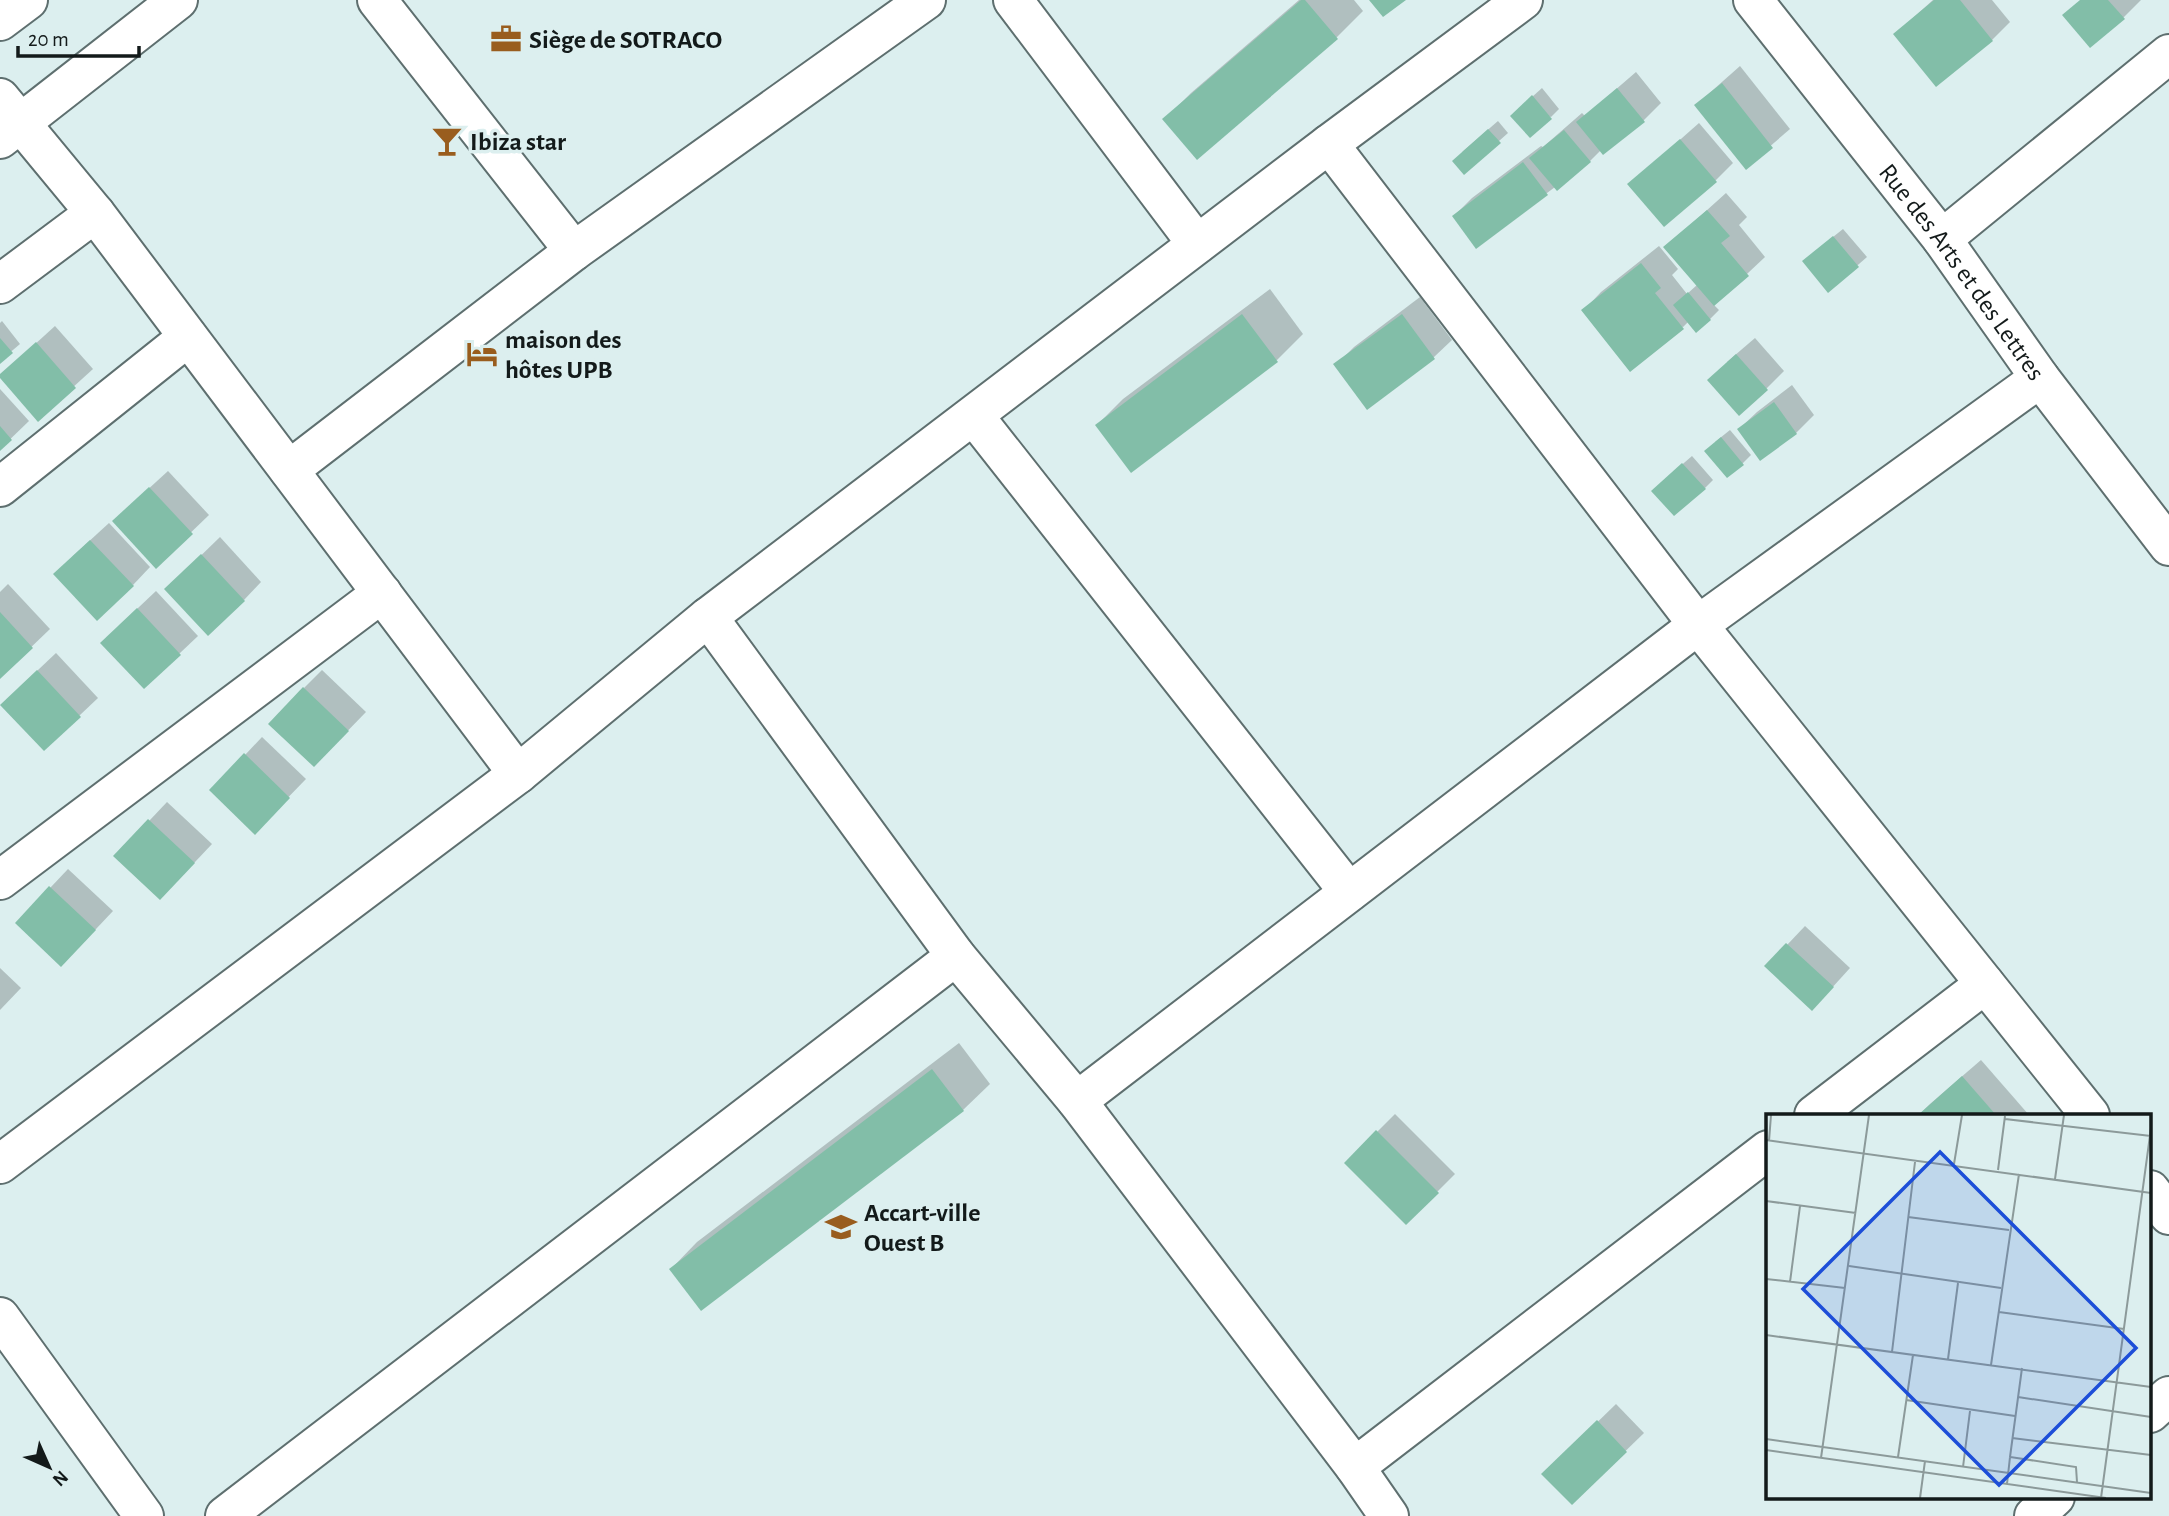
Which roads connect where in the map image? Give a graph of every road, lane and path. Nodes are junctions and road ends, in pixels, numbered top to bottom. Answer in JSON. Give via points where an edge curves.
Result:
{"nodes":[{"id":1,"x":28,"y":0,"type":"edge"},
{"id":2,"x":178,"y":0,"type":"edge"},
{"id":3,"x":377,"y":0,"type":"edge"},
{"id":4,"x":926,"y":0,"type":"edge"},
{"id":5,"x":1013,"y":0,"type":"edge"},
{"id":6,"x":1523,"y":0,"type":"edge"},
{"id":7,"x":1753,"y":0,"type":"edge"},
{"id":8,"x":0,"y":21,"type":"edge"},
{"id":9,"x":2169,"y":54,"type":"edge"},
{"id":10,"x":7,"y":120,"type":"edge"},
{"id":11,"x":1329,"y":144,"type":"junction"},
{"id":12,"x":94,"y":213,"type":"junction"},
{"id":13,"x":1942,"y":239,"type":"junction"},
{"id":14,"x":1198,"y":244,"type":"junction"},
{"id":15,"x":574,"y":251,"type":"junction"},
{"id":16,"x":0,"y":284,"type":"edge"},
{"id":17,"x":188,"y":337,"type":"junction"},
{"id":18,"x":2040,"y":378,"type":"junction"},
{"id":19,"x":974,"y":416,"type":"junction"},
{"id":20,"x":289,"y":470,"type":"junction"},
{"id":21,"x":0,"y":487,"type":"edge"},
{"id":22,"x":2169,"y":546,"type":"edge"},
{"id":23,"x":382,"y":593,"type":"junction"},
{"id":24,"x":708,"y":617,"type":"junction"},
{"id":25,"x":1698,"y":625,"type":"junction"},
{"id":26,"x":518,"y":774,"type":"junction"},
{"id":27,"x":0,"y":880,"type":"edge"},
{"id":28,"x":1349,"y":892,"type":"junction"},
{"id":29,"x":956,"y":956,"type":"junction"},
{"id":30,"x":1985,"y":984,"type":"junction"},
{"id":31,"x":1077,"y":1101,"type":"junction"},
{"id":32,"x":1815,"y":1114,"type":"edge"},
{"id":33,"x":2089,"y":1114,"type":"edge"},
{"id":34,"x":1766,"y":1152,"type":"edge"},
{"id":35,"x":0,"y":1164,"type":"edge"},
{"id":36,"x":2152,"y":1193,"type":"edge"},
{"id":37,"x":2169,"y":1214,"type":"edge"},
{"id":38,"x":0,"y":1317,"type":"edge"},
{"id":39,"x":2169,"y":1396,"type":"edge"},
{"id":40,"x":2152,"y":1411,"type":"edge"},
{"id":41,"x":1356,"y":1467,"type":"junction"},
{"id":42,"x":2054,"y":1498,"type":"edge"},
{"id":43,"x":144,"y":1516,"type":"edge"},
{"id":44,"x":225,"y":1516,"type":"edge"},
{"id":45,"x":1390,"y":1516,"type":"edge"},
{"id":46,"x":2034,"y":1516,"type":"edge"}],
"edges":[{"from":1,"to":8,"type":"street"},
{"from":2,"to":10,"type":"street"},
{"from":3,"to":15,"type":"street"},
{"from":4,"to":15,"type":"street"},
{"from":5,"to":14,"type":"street"},
{"from":6,"to":11,"type":"street"},
{"from":7,"to":13,"type":"street","name":"Rue des Arts et des Lettres"},
{"from":9,"to":13,"type":"street"},
{"from":10,"to":12,"type":"street"},
{"from":11,"to":14,"type":"street"},
{"from":11,"to":25,"type":"street"},
{"from":12,"to":16,"type":"street"},
{"from":12,"to":17,"type":"street"},
{"from":13,"to":18,"type":"street","name":"Rue des Arts et des Lettres"},
{"from":14,"to":19,"type":"street"},
{"from":15,"to":20,"type":"street"},
{"from":17,"to":20,"type":"street"},
{"from":17,"to":21,"type":"street"},
{"from":18,"to":22,"type":"street","name":"Rue des Arts et des Lettres"},
{"from":18,"to":25,"type":"street"},
{"from":19,"to":24,"type":"street"},
{"from":19,"to":28,"type":"street"},
{"from":20,"to":23,"type":"street"},
{"from":23,"to":26,"type":"street"},
{"from":23,"to":27,"type":"street"},
{"from":24,"to":26,"type":"street"},
{"from":24,"to":29,"type":"street"},
{"from":25,"to":28,"type":"street"},
{"from":25,"to":30,"type":"street"},
{"from":26,"to":35,"type":"street"},
{"from":28,"to":31,"type":"street"},
{"from":29,"to":31,"type":"street"},
{"from":29,"to":44,"type":"street"},
{"from":30,"to":32,"type":"street"},
{"from":30,"to":33,"type":"street"},
{"from":31,"to":41,"type":"street"},
{"from":34,"to":41,"type":"street"},
{"from":36,"to":37,"type":"street"},
{"from":38,"to":43,"type":"street"},
{"from":39,"to":40,"type":"street"},
{"from":41,"to":45,"type":"street"},
{"from":42,"to":46,"type":"street"}]}
